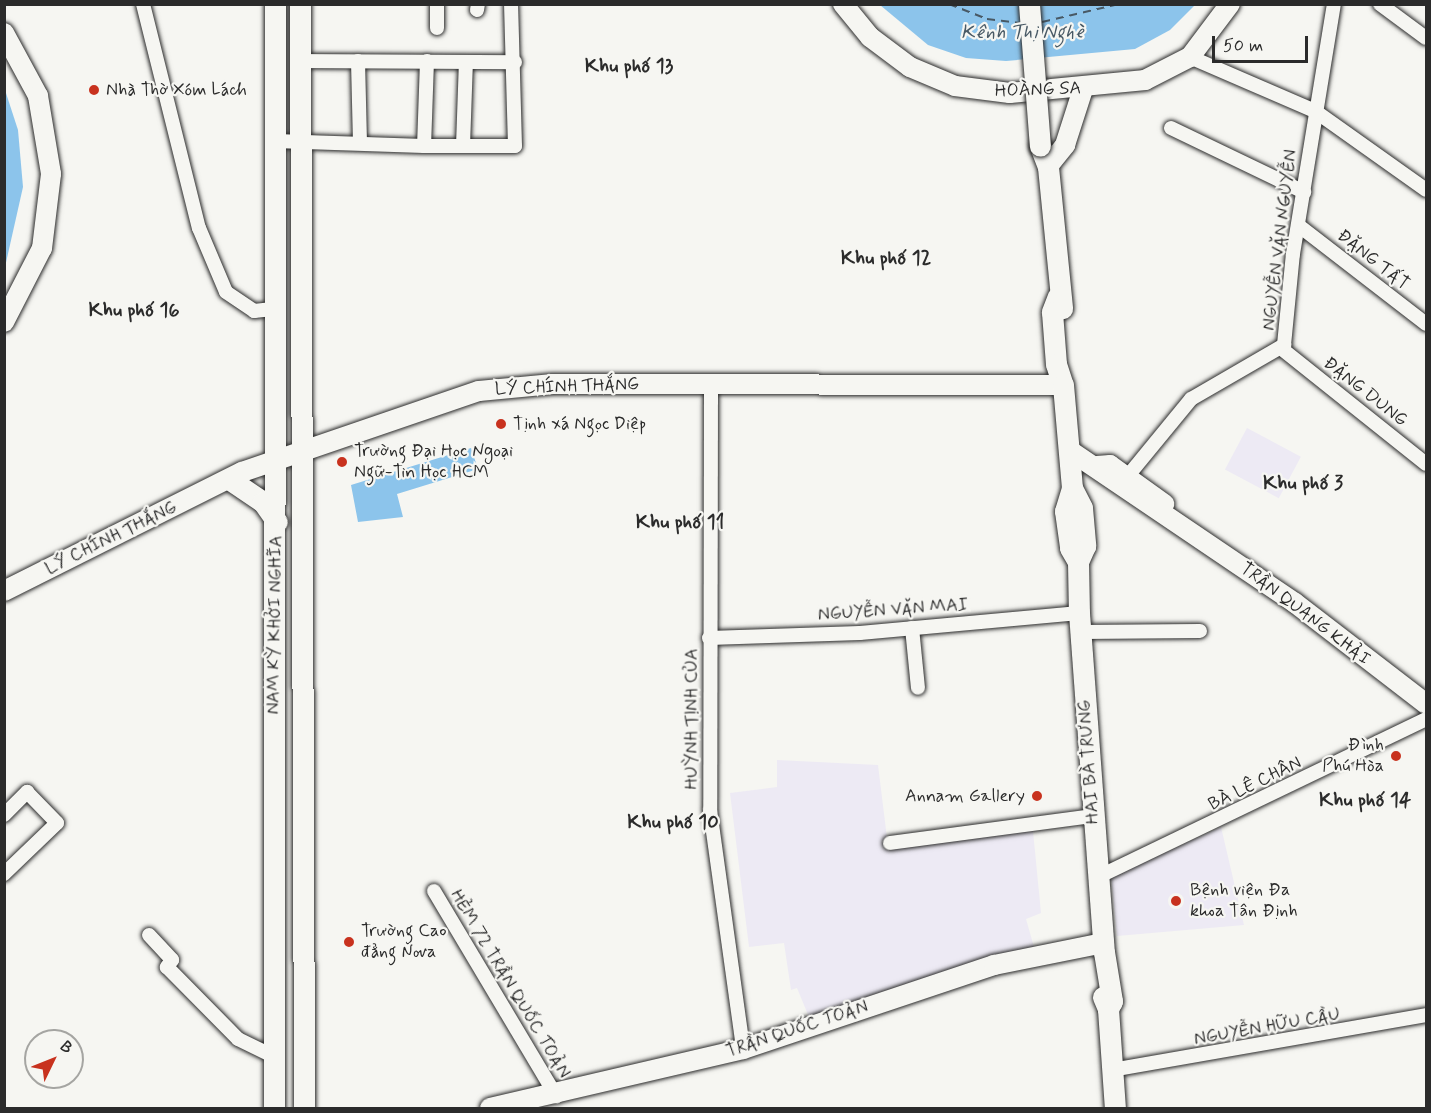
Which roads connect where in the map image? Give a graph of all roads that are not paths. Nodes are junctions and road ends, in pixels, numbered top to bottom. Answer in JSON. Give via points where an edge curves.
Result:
{"nodes":[{"id":1,"x":143,"y":4,"type":"edge"},
{"id":2,"x":275,"y":4,"type":"edge"},
{"id":3,"x":300,"y":4,"type":"edge"},
{"id":4,"x":437,"y":4,"type":"edge"},
{"id":5,"x":511,"y":4,"type":"edge"},
{"id":6,"x":843,"y":4,"type":"edge"},
{"id":7,"x":1029,"y":4,"type":"edge"},
{"id":8,"x":1043,"y":4,"type":"edge"},
{"id":9,"x":1230,"y":4,"type":"edge"},
{"id":10,"x":1320,"y":4,"type":"edge"},
{"id":11,"x":1380,"y":4,"type":"edge"},
{"id":12,"x":1333,"y":8,"type":"edge"},
{"id":13,"x":437,"y":28,"type":"dead end"},
{"id":14,"x":4,"y":33,"type":"edge"},
{"id":15,"x":1426,"y":38,"type":"edge"},
{"id":16,"x":1190,"y":57,"type":"junction"},
{"id":17,"x":299,"y":61,"type":"junction"},
{"id":18,"x":358,"y":61,"type":"junction"},
{"id":19,"x":427,"y":61,"type":"junction"},
{"id":20,"x":466,"y":62,"type":"junction"},
{"id":21,"x":515,"y":62,"type":"junction"},
{"id":22,"x":1083,"y":89,"type":"junction"},
{"id":23,"x":1315,"y":111,"type":"junction"},
{"id":24,"x":1171,"y":128,"type":"dead end"},
{"id":25,"x":275,"y":141,"type":"junction"},
{"id":26,"x":300,"y":141,"type":"junction"},
{"id":27,"x":360,"y":142,"type":"junction"},
{"id":28,"x":424,"y":146,"type":"junction"},
{"id":29,"x":463,"y":146,"type":"junction"},
{"id":30,"x":1048,"y":156,"type":"junction"},
{"id":31,"x":1426,"y":190,"type":"edge"},
{"id":32,"x":1304,"y":192,"type":"junction"},
{"id":33,"x":1298,"y":225,"type":"junction"},
{"id":34,"x":273,"y":309,"type":"junction"},
{"id":35,"x":4,"y":322,"type":"edge"},
{"id":36,"x":1426,"y":324,"type":"edge"},
{"id":37,"x":1282,"y":349,"type":"junction"},
{"id":38,"x":1064,"y":385,"type":"junction"},
{"id":39,"x":711,"y":387,"type":"junction"},
{"id":40,"x":305,"y":450,"type":"junction"},
{"id":41,"x":1069,"y":450,"type":"junction"},
{"id":42,"x":276,"y":460,"type":"junction"},
{"id":43,"x":1426,"y":464,"type":"edge"},
{"id":44,"x":1097,"y":466,"type":"junction"},
{"id":45,"x":1127,"y":477,"type":"junction"},
{"id":46,"x":229,"y":479,"type":"junction"},
{"id":47,"x":277,"y":522,"type":"junction"},
{"id":48,"x":1183,"y":524,"type":"junction"},
{"id":49,"x":4,"y":591,"type":"edge"},
{"id":50,"x":1080,"y":623,"type":"junction"},
{"id":51,"x":912,"y":628,"type":"junction"},
{"id":52,"x":1200,"y":631,"type":"dead end"},
{"id":53,"x":709,"y":638,"type":"junction"},
{"id":54,"x":918,"y":688,"type":"dead end"},
{"id":55,"x":1426,"y":704,"type":"edge"},
{"id":56,"x":1426,"y":719,"type":"edge"},
{"id":57,"x":4,"y":815,"type":"edge"},
{"id":58,"x":1092,"y":816,"type":"junction"},
{"id":59,"x":890,"y":843,"type":"dead end"},
{"id":60,"x":4,"y":874,"type":"edge"},
{"id":61,"x":1098,"y":877,"type":"junction"},
{"id":62,"x":434,"y":891,"type":"dead end"},
{"id":63,"x":149,"y":935,"type":"dead end"},
{"id":64,"x":1104,"y":953,"type":"junction"},
{"id":65,"x":1426,"y":1015,"type":"edge"},
{"id":66,"x":743,"y":1049,"type":"junction"},
{"id":67,"x":271,"y":1055,"type":"junction"},
{"id":68,"x":1112,"y":1070,"type":"junction"},
{"id":69,"x":306,"y":1102,"type":"edge"},
{"id":70,"x":556,"y":1102,"type":"edge"},
{"id":71,"x":274,"y":1108,"type":"edge"},
{"id":72,"x":490,"y":1108,"type":"edge"},
{"id":73,"x":1115,"y":1108,"type":"edge"}],
"edges":[{"from":1,"to":34,"type":"street","via":[[199,228],[226,292],[254,311]]},
{"from":2,"to":25,"type":"main road","name":"NAM KỲ KHỞI NGHĨA"},
{"from":3,"to":17,"type":"main road","name":"NAM KỲ KHỞI NGHĨA"},
{"from":4,"to":13,"type":"street"},
{"from":5,"to":21,"type":"street"},
{"from":6,"to":22,"type":"street","name":"HOÀNG SA","via":[[884,49],[939,81],[993,92]]},
{"from":7,"to":30,"type":"main road","bridge":true},
{"from":8,"to":30,"type":"main road"},
{"from":9,"to":16,"type":"street","name":"HOÀNG SA"},
{"from":10,"to":12,"type":"street"},
{"from":11,"to":15,"type":"street"},
{"from":12,"to":23,"type":"street","name":"NGUYỄN VĂN NGUYỄN"},
{"from":14,"to":35,"type":"street","via":[[38,96],[51,174],[42,248]]},
{"from":16,"to":22,"type":"street","name":"HOÀNG SA","via":[[1145,80]]},
{"from":16,"to":23,"type":"street"},
{"from":17,"to":18,"type":"street"},
{"from":17,"to":26,"type":"main road","name":"NAM KỲ KHỞI NGHĨA"},
{"from":18,"to":19,"type":"street"},
{"from":18,"to":27,"type":"street"},
{"from":19,"to":20,"type":"street"},
{"from":19,"to":28,"type":"street"},
{"from":20,"to":21,"type":"street"},
{"from":20,"to":29,"type":"street"},
{"from":21,"to":29,"type":"street","via":[[514,146]]},
{"from":22,"to":30,"type":"street","via":[[1065,145]]},
{"from":23,"to":31,"type":"street"},
{"from":23,"to":32,"type":"street","name":"NGUYỄN VĂN NGUYỄN"},
{"from":24,"to":32,"type":"street"},
{"from":25,"to":26,"type":"street"},
{"from":25,"to":34,"type":"main road","name":"NAM KỲ KHỞI NGHĨA"},
{"from":26,"to":27,"type":"street"},
{"from":26,"to":40,"type":"main road","name":"NAM KỲ KHỞI NGHĨA"},
{"from":27,"to":28,"type":"street"},
{"from":28,"to":29,"type":"street"},
{"from":30,"to":38,"type":"main road","name":"HAI BÀ TRƯNG","via":[[1058,296],[1052,312],[1056,364]]},
{"from":32,"to":33,"type":"street","name":"NGUYỄN VĂN NGUYỄN"},
{"from":33,"to":36,"type":"street","name":"ÐẶNG TẤT"},
{"from":33,"to":37,"type":"street","name":"NGUYỄN VĂN NGUYỄN"},
{"from":34,"to":42,"type":"main road","name":"NAM KỲ KHỞI NGHĨA"},
{"from":37,"to":43,"type":"street","name":"ĐẶNG DUNG"},
{"from":37,"to":45,"type":"street","name":"NGUYỄN VĂN NGUYỄN","via":[[1191,399]]},
{"from":38,"to":39,"type":"street","name":"LÝ CHÍNH THẮNG"},
{"from":38,"to":41,"type":"main road","name":"HAI BÀ TRƯNG"},
{"from":39,"to":40,"type":"street","name":"LÝ CHÍNH THẮNG","via":[[553,384],[479,391]]},
{"from":39,"to":53,"type":"street","name":"HUỲNH TỊNH CỦA"},
{"from":40,"to":42,"type":"street","name":"LÝ CHÍNH THẮNG"},
{"from":40,"to":69,"type":"main road","name":"NAM KỲ KHỞI NGHĨA"},
{"from":41,"to":44,"type":"street","name":"TRẦN QUANG KHẢI"},
{"from":41,"to":50,"type":"main road","name":"HAI BÀ TRƯNG","via":[[1072,488],[1065,510],[1070,548],[1078,562]]},
{"from":42,"to":46,"type":"street","name":"LÝ CHÍNH THẮNG"},
{"from":42,"to":47,"type":"main road","name":"NAM KỲ KHỞI NGHĨA"},
{"from":44,"to":45,"type":"street","name":"TRẦN QUANG KHẢI","via":[[1110,465]]},
{"from":44,"to":48,"type":"street","name":"TRẦN QUANG KHẢI","via":[[1103,477],[1172,525]]},
{"from":45,"to":48,"type":"street","name":"TRẦN QUANG KHẢI","via":[[1181,515]]},
{"from":46,"to":47,"type":"main road","via":[[263,502]]},
{"from":46,"to":49,"type":"street","name":"LÝ CHÍNH THẮNG"},
{"from":47,"to":67,"type":"main road","name":"NAM KỲ KHỞI NGHĨA"},
{"from":48,"to":55,"type":"street","name":"TRẦN QUANG KHẢI"},
{"from":50,"to":51,"type":"street","name":"NGUYỄN VĂN MAI"},
{"from":50,"to":52,"type":"street","name":"NGUYỄN VĂN MAI"},
{"from":50,"to":58,"type":"main road","name":"HAI BÀ TRƯNG"},
{"from":51,"to":53,"type":"street","name":"NGUYỄN VĂN MAI"},
{"from":51,"to":54,"type":"street"},
{"from":53,"to":66,"type":"street","name":"HUỲNH TỊNH CỦA","via":[[710,810]]},
{"from":56,"to":61,"type":"street","name":"BÀ LÊ CHÂN"},
{"from":57,"to":60,"type":"street","via":[[27,792],[57,823]]},
{"from":58,"to":59,"type":"street"},
{"from":58,"to":61,"type":"main road","name":"HAI BÀ TRƯNG"},
{"from":61,"to":64,"type":"main road","name":"HAI BÀ TRƯNG"},
{"from":62,"to":70,"type":"street","name":"HẺM 72 TRẦN QUỐC TOẢN"},
{"from":63,"to":67,"type":"street","via":[[172,960],[166,967],[238,1039]]},
{"from":64,"to":66,"type":"street","name":"TRẦN QUỐC TOẢN","via":[[994,965]]},
{"from":64,"to":68,"type":"main road","name":"HAI BÀ TRƯNG","via":[[1100,971],[1108,1009]]},
{"from":65,"to":68,"type":"street","name":"NGUYỄN HỮU CẦU"},
{"from":66,"to":70,"type":"street","name":"TRẦN QUỐC TOẢN"},
{"from":67,"to":71,"type":"main road","name":"NAM KỲ KHỞI NGHĨA"},
{"from":68,"to":73,"type":"main road","name":"HAI BÀ TRƯNG"},
{"from":70,"to":72,"type":"street","name":"TRẦN QUỐC TOẢN"}]}
